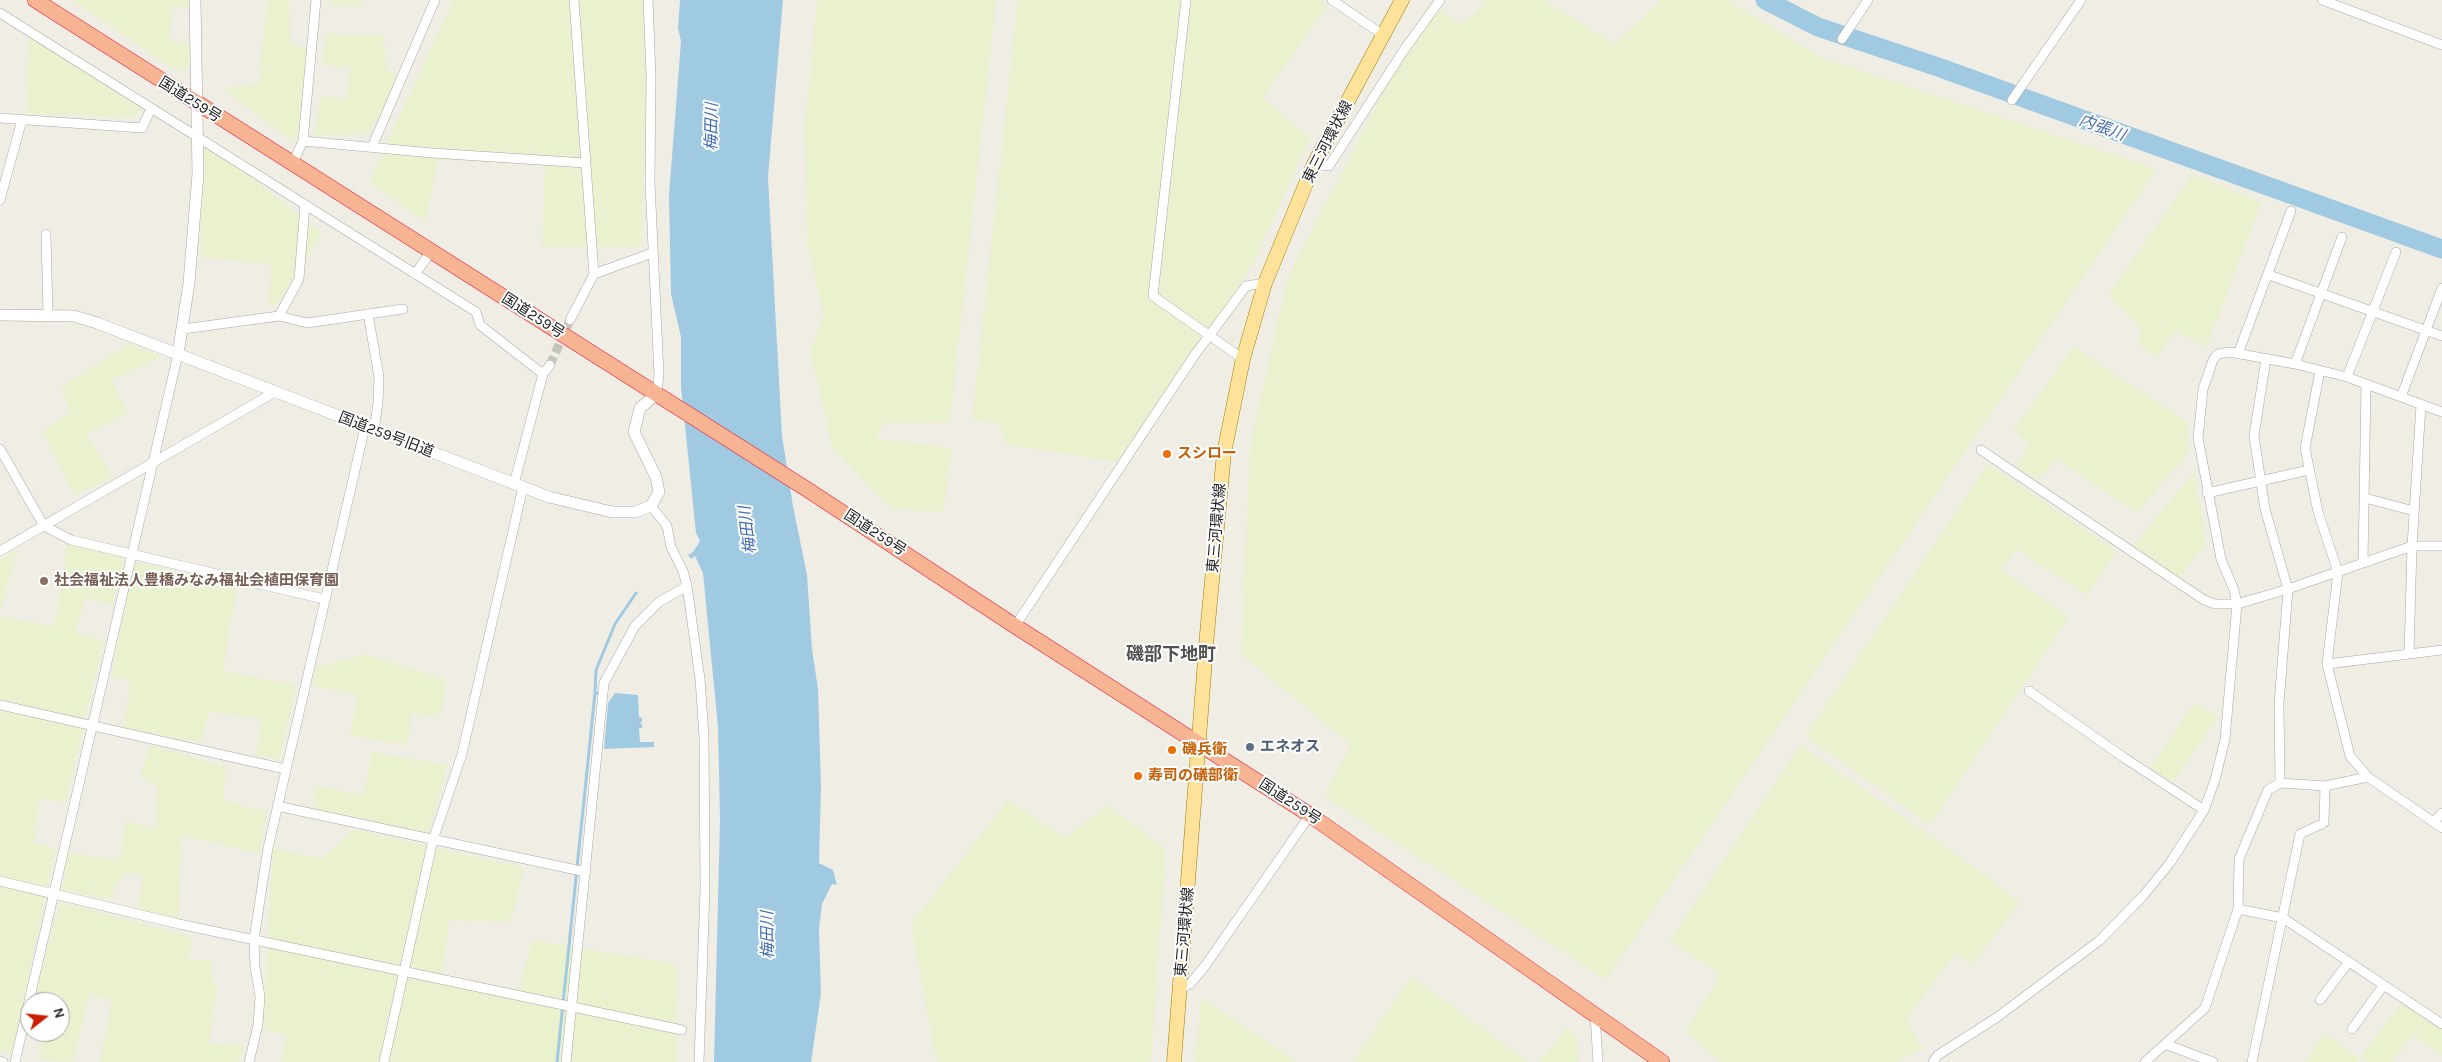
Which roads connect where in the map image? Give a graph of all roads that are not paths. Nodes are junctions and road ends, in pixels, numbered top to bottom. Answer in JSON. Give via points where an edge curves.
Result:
{"nodes":[{"id":1,"x":22,"y":0,"type":"edge"},
{"id":2,"x":35,"y":0,"type":"edge"},
{"id":3,"x":196,"y":0,"type":"edge"},
{"id":4,"x":316,"y":0,"type":"edge"},
{"id":5,"x":435,"y":0,"type":"edge"},
{"id":6,"x":574,"y":0,"type":"edge"},
{"id":7,"x":648,"y":0,"type":"edge"},
{"id":8,"x":1186,"y":0,"type":"edge"},
{"id":9,"x":1332,"y":0,"type":"edge"},
{"id":10,"x":1402,"y":0,"type":"edge"},
{"id":11,"x":1440,"y":0,"type":"edge"},
{"id":12,"x":1868,"y":0,"type":"edge"},
{"id":13,"x":2081,"y":0,"type":"edge"},
{"id":14,"x":2322,"y":0,"type":"edge"},
{"id":15,"x":0,"y":13,"type":"edge"},
{"id":16,"x":73,"y":26,"type":"junction"},
{"id":17,"x":1383,"y":36,"type":"junction"},
{"id":18,"x":1842,"y":39,"type":"dead end"},
{"id":19,"x":2442,"y":45,"type":"edge"},
{"id":20,"x":2012,"y":100,"type":"dead end"},
{"id":21,"x":196,"y":103,"type":"junction"},
{"id":22,"x":151,"y":109,"type":"junction"},
{"id":23,"x":0,"y":118,"type":"edge"},
{"id":24,"x":22,"y":120,"type":"junction"},
{"id":25,"x":196,"y":135,"type":"junction"},
{"id":26,"x":303,"y":141,"type":"junction"},
{"id":27,"x":372,"y":147,"type":"junction"},
{"id":28,"x":586,"y":163,"type":"junction"},
{"id":29,"x":292,"y":164,"type":"junction"},
{"id":30,"x":1314,"y":164,"type":"junction"},
{"id":31,"x":0,"y":200,"type":"edge"},
{"id":32,"x":305,"y":205,"type":"junction"},
{"id":33,"x":2291,"y":211,"type":"dead end"},
{"id":34,"x":46,"y":234,"type":"dead end"},
{"id":35,"x":2342,"y":237,"type":"dead end"},
{"id":36,"x":431,"y":252,"type":"junction"},
{"id":37,"x":2396,"y":252,"type":"dead end"},
{"id":38,"x":652,"y":253,"type":"junction"},
{"id":39,"x":415,"y":274,"type":"junction"},
{"id":40,"x":594,"y":274,"type":"junction"},
{"id":41,"x":2269,"y":275,"type":"junction"},
{"id":42,"x":1265,"y":284,"type":"junction"},
{"id":43,"x":2442,"y":288,"type":"edge"},
{"id":44,"x":2321,"y":293,"type":"junction"},
{"id":45,"x":403,"y":309,"type":"dead end"},
{"id":46,"x":2373,"y":311,"type":"junction"},
{"id":47,"x":368,"y":314,"type":"junction"},
{"id":48,"x":0,"y":315,"type":"edge"},
{"id":49,"x":48,"y":315,"type":"junction"},
{"id":50,"x":279,"y":316,"type":"junction"},
{"id":51,"x":570,"y":320,"type":"tunnel mouth"},
{"id":52,"x":183,"y":329,"type":"junction"},
{"id":53,"x":2426,"y":330,"type":"junction"},
{"id":54,"x":2442,"y":336,"type":"edge"},
{"id":55,"x":1210,"y":337,"type":"junction"},
{"id":56,"x":178,"y":354,"type":"junction"},
{"id":57,"x":2238,"y":354,"type":"junction"},
{"id":58,"x":1243,"y":359,"type":"junction"},
{"id":59,"x":2266,"y":359,"type":"junction"},
{"id":60,"x":2295,"y":364,"type":"junction"},
{"id":61,"x":550,"y":365,"type":"tunnel mouth"},
{"id":62,"x":2320,"y":371,"type":"junction"},
{"id":63,"x":543,"y":374,"type":"junction"},
{"id":64,"x":2347,"y":377,"type":"junction"},
{"id":65,"x":2366,"y":384,"type":"junction"},
{"id":66,"x":275,"y":392,"type":"junction"},
{"id":67,"x":657,"y":394,"type":"junction"},
{"id":68,"x":2401,"y":397,"type":"junction"},
{"id":69,"x":2421,"y":404,"type":"junction"},
{"id":70,"x":2442,"y":412,"type":"edge"},
{"id":71,"x":369,"y":429,"type":"junction"},
{"id":72,"x":0,"y":449,"type":"edge"},
{"id":73,"x":1981,"y":450,"type":"dead end"},
{"id":74,"x":153,"y":461,"type":"junction"},
{"id":75,"x":2309,"y":470,"type":"junction"},
{"id":76,"x":2261,"y":481,"type":"junction"},
{"id":77,"x":518,"y":486,"type":"junction"},
{"id":78,"x":2207,"y":493,"type":"junction"},
{"id":79,"x":2365,"y":498,"type":"junction"},
{"id":80,"x":651,"y":506,"type":"junction"},
{"id":81,"x":2414,"y":511,"type":"junction"},
{"id":82,"x":44,"y":526,"type":"junction"},
{"id":83,"x":2412,"y":546,"type":"junction"},
{"id":84,"x":2442,"y":546,"type":"edge"},
{"id":85,"x":0,"y":551,"type":"edge"},
{"id":86,"x":132,"y":555,"type":"junction"},
{"id":87,"x":2363,"y":563,"type":"junction"},
{"id":88,"x":2338,"y":572,"type":"junction"},
{"id":89,"x":687,"y":586,"type":"junction"},
{"id":90,"x":2288,"y":589,"type":"junction"},
{"id":91,"x":324,"y":600,"type":"junction"},
{"id":92,"x":2236,"y":604,"type":"junction"},
{"id":93,"x":1015,"y":626,"type":"junction"},
{"id":94,"x":2442,"y":650,"type":"edge"},
{"id":95,"x":2409,"y":654,"type":"junction"},
{"id":96,"x":2328,"y":664,"type":"junction"},
{"id":97,"x":2029,"y":691,"type":"dead end"},
{"id":98,"x":0,"y":705,"type":"edge"},
{"id":99,"x":92,"y":726,"type":"junction"},
{"id":100,"x":1200,"y":745,"type":"junction"},
{"id":101,"x":285,"y":769,"type":"junction"},
{"id":102,"x":2368,"y":777,"type":"junction"},
{"id":103,"x":2280,"y":783,"type":"junction"},
{"id":104,"x":2325,"y":786,"type":"junction"},
{"id":105,"x":278,"y":806,"type":"junction"},
{"id":106,"x":2204,"y":810,"type":"junction"},
{"id":107,"x":2442,"y":813,"type":"edge"},
{"id":108,"x":1310,"y":815,"type":"junction"},
{"id":109,"x":2434,"y":822,"type":"junction"},
{"id":110,"x":2442,"y":828,"type":"edge"},
{"id":111,"x":433,"y":840,"type":"junction"},
{"id":112,"x":584,"y":872,"type":"junction"},
{"id":113,"x":0,"y":881,"type":"edge"},
{"id":114,"x":53,"y":893,"type":"junction"},
{"id":115,"x":2238,"y":909,"type":"junction"},
{"id":116,"x":2283,"y":918,"type":"junction"},
{"id":117,"x":254,"y":939,"type":"junction"},
{"id":118,"x":2348,"y":963,"type":"junction"},
{"id":119,"x":403,"y":972,"type":"junction"},
{"id":120,"x":2384,"y":986,"type":"junction"},
{"id":121,"x":1180,"y":990,"type":"junction"},
{"id":122,"x":2320,"y":1000,"type":"dead end"},
{"id":123,"x":570,"y":1008,"type":"junction"},
{"id":124,"x":1595,"y":1013,"type":"junction"},
{"id":125,"x":2442,"y":1024,"type":"edge"},
{"id":126,"x":2352,"y":1029,"type":"dead end"},
{"id":127,"x":682,"y":1030,"type":"dead end"},
{"id":128,"x":2165,"y":1044,"type":"junction"},
{"id":129,"x":15,"y":1062,"type":"edge"},
{"id":130,"x":249,"y":1062,"type":"edge"},
{"id":131,"x":384,"y":1062,"type":"edge"},
{"id":132,"x":566,"y":1062,"type":"edge"},
{"id":133,"x":699,"y":1062,"type":"edge"},
{"id":134,"x":1174,"y":1062,"type":"edge"},
{"id":135,"x":1598,"y":1062,"type":"edge"},
{"id":136,"x":1662,"y":1062,"type":"edge"},
{"id":137,"x":1933,"y":1062,"type":"edge"},
{"id":138,"x":2145,"y":1062,"type":"edge"},
{"id":139,"x":2212,"y":1062,"type":"edge"},
{"id":140,"x":2252,"y":1062,"type":"edge"}],
"edges":[{"from":1,"to":16,"type":"highway","name":"国道259号"},
{"from":2,"to":16,"type":"highway","name":"国道259号"},
{"from":3,"to":21,"type":"street"},
{"from":4,"to":26,"type":"street"},
{"from":5,"to":27,"type":"street"},
{"from":6,"to":28,"type":"street"},
{"from":7,"to":38,"type":"street"},
{"from":8,"to":55,"type":"street","via":[[1153,296]]},
{"from":9,"to":17,"type":"street"},
{"from":10,"to":17,"type":"main road","name":"東三河環状線"},
{"from":11,"to":30,"type":"street","via":[[1329,166]]},
{"from":12,"to":18,"type":"street"},
{"from":13,"to":20,"type":"street"},
{"from":14,"to":19,"type":"street"},
{"from":15,"to":22,"type":"street"},
{"from":16,"to":21,"type":"highway","name":"国道259号"},
{"from":17,"to":30,"type":"main road","name":"東三河環状線"},
{"from":21,"to":25,"type":"street"},
{"from":21,"to":29,"type":"highway","name":"国道259号"},
{"from":22,"to":24,"type":"street","via":[[142,128]]},
{"from":22,"to":25,"type":"street"},
{"from":23,"to":24,"type":"street"},
{"from":24,"to":31,"type":"street"},
{"from":25,"to":32,"type":"street"},
{"from":25,"to":52,"type":"street","via":[[198,174]]},
{"from":26,"to":27,"type":"street"},
{"from":26,"to":29,"type":"street"},
{"from":27,"to":28,"type":"street"},
{"from":28,"to":40,"type":"street"},
{"from":29,"to":36,"type":"highway","name":"国道259号"},
{"from":30,"to":42,"type":"main road","name":"東三河環状線"},
{"from":32,"to":39,"type":"street"},
{"from":32,"to":50,"type":"street","via":[[299,279]]},
{"from":33,"to":41,"type":"street"},
{"from":34,"to":49,"type":"street"},
{"from":35,"to":44,"type":"street"},
{"from":36,"to":39,"type":"street"},
{"from":36,"to":67,"type":"highway","name":"国道259号"},
{"from":37,"to":46,"type":"street"},
{"from":38,"to":40,"type":"street"},
{"from":38,"to":67,"type":"street","via":[[659,375]]},
{"from":39,"to":63,"type":"street","via":[[476,312],[480,325]]},
{"from":40,"to":51,"type":"street"},
{"from":41,"to":44,"type":"street"},
{"from":41,"to":57,"type":"street"},
{"from":42,"to":55,"type":"street","via":[[1246,286]]},
{"from":42,"to":58,"type":"main road","name":"東三河環状線"},
{"from":43,"to":53,"type":"street"},
{"from":44,"to":46,"type":"street"},
{"from":44,"to":60,"type":"street"},
{"from":45,"to":47,"type":"street"},
{"from":46,"to":53,"type":"street"},
{"from":46,"to":64,"type":"street"},
{"from":47,"to":50,"type":"street","via":[[307,323]]},
{"from":47,"to":71,"type":"street","via":[[379,377],[378,402]]},
{"from":48,"to":49,"type":"street","name":"国道259号旧道"},
{"from":49,"to":56,"type":"street","name":"国道259号旧道","via":[[74,316]]},
{"from":50,"to":52,"type":"street"},
{"from":52,"to":56,"type":"street"},
{"from":53,"to":54,"type":"street"},
{"from":53,"to":68,"type":"street"},
{"from":55,"to":58,"type":"street"},
{"from":55,"to":93,"type":"street","via":[[1194,356]]},
{"from":56,"to":66,"type":"street","name":"国道259号旧道"},
{"from":56,"to":74,"type":"street"},
{"from":57,"to":59,"type":"street"},
{"from":57,"to":78,"type":"street","via":[[2218,354],[2204,389],[2198,438]]},
{"from":58,"to":100,"type":"main road","name":"東三河環状線","via":[[1224,453]]},
{"from":59,"to":60,"type":"street"},
{"from":59,"to":76,"type":"street","via":[[2254,436]]},
{"from":60,"to":62,"type":"street"},
{"from":61,"to":63,"type":"street"},
{"from":62,"to":64,"type":"street"},
{"from":62,"to":75,"type":"street","via":[[2306,448]]},
{"from":63,"to":77,"type":"street"},
{"from":64,"to":65,"type":"street"},
{"from":65,"to":68,"type":"street"},
{"from":65,"to":79,"type":"street"},
{"from":66,"to":71,"type":"street","name":"国道259号旧道"},
{"from":66,"to":74,"type":"street"},
{"from":67,"to":80,"type":"street","via":[[640,408],[634,432],[656,477],[659,492]]},
{"from":67,"to":93,"type":"highway","name":"国道259号"},
{"from":68,"to":69,"type":"street"},
{"from":69,"to":70,"type":"street"},
{"from":69,"to":81,"type":"street"},
{"from":71,"to":77,"type":"street","name":"国道259号旧道"},
{"from":71,"to":91,"type":"street"},
{"from":72,"to":82,"type":"street"},
{"from":73,"to":92,"type":"street","via":[[2204,600],[2226,606]]},
{"from":74,"to":82,"type":"street"},
{"from":74,"to":86,"type":"street"},
{"from":75,"to":76,"type":"street"},
{"from":75,"to":88,"type":"street","via":[[2318,512]]},
{"from":76,"to":78,"type":"street"},
{"from":76,"to":90,"type":"street","via":[[2265,509]]},
{"from":77,"to":80,"type":"street","name":"国道259号旧道","via":[[612,512],[635,512]]},
{"from":77,"to":111,"type":"street","via":[[462,754]]},
{"from":78,"to":92,"type":"street","via":[[2221,560],[2234,590]]},
{"from":79,"to":81,"type":"street"},
{"from":79,"to":87,"type":"street"},
{"from":80,"to":89,"type":"street","via":[[667,526]]},
{"from":81,"to":83,"type":"street"},
{"from":82,"to":85,"type":"street"},
{"from":82,"to":86,"type":"street","via":[[71,540]]},
{"from":83,"to":84,"type":"street"},
{"from":83,"to":87,"type":"street"},
{"from":83,"to":95,"type":"street"},
{"from":86,"to":91,"type":"street"},
{"from":86,"to":99,"type":"street"},
{"from":87,"to":88,"type":"street"},
{"from":88,"to":90,"type":"street"},
{"from":88,"to":96,"type":"street"},
{"from":89,"to":112,"type":"street","via":[[659,602],[635,626],[604,683]]},
{"from":89,"to":133,"type":"street","via":[[700,679],[704,737],[705,889]]},
{"from":90,"to":92,"type":"street"},
{"from":90,"to":103,"type":"street","via":[[2279,704]]},
{"from":91,"to":101,"type":"street"},
{"from":92,"to":106,"type":"street","via":[[2225,739]]},
{"from":93,"to":100,"type":"highway","name":"国道259号"},
{"from":94,"to":95,"type":"street"},
{"from":95,"to":96,"type":"street"},
{"from":96,"to":102,"type":"street","via":[[2350,756]]},
{"from":97,"to":106,"type":"street"},
{"from":98,"to":99,"type":"street"},
{"from":99,"to":101,"type":"street"},
{"from":99,"to":114,"type":"street"},
{"from":100,"to":108,"type":"highway","name":"国道259号"},
{"from":100,"to":121,"type":"main road","name":"東三河環状線"},
{"from":101,"to":105,"type":"street"},
{"from":102,"to":104,"type":"street"},
{"from":102,"to":109,"type":"street"},
{"from":103,"to":104,"type":"street"},
{"from":103,"to":115,"type":"street","via":[[2268,790],[2238,859]]},
{"from":104,"to":116,"type":"street","via":[[2324,823],[2300,834]]},
{"from":105,"to":111,"type":"street"},
{"from":105,"to":117,"type":"street"},
{"from":106,"to":137,"type":"street","via":[[2170,863],[2099,941],[1996,1018],[1938,1055]]},
{"from":107,"to":109,"type":"street"},
{"from":108,"to":121,"type":"street","via":[[1205,966],[1190,984]]},
{"from":108,"to":124,"type":"highway","name":"国道259号"},
{"from":109,"to":110,"type":"street"},
{"from":111,"to":112,"type":"street"},
{"from":111,"to":119,"type":"street"},
{"from":112,"to":123,"type":"street"},
{"from":113,"to":114,"type":"street"},
{"from":114,"to":117,"type":"street"},
{"from":114,"to":129,"type":"street"},
{"from":115,"to":116,"type":"street"},
{"from":115,"to":128,"type":"street","via":[[2205,1008]]},
{"from":116,"to":118,"type":"street"},
{"from":116,"to":140,"type":"street"},
{"from":117,"to":119,"type":"street"},
{"from":117,"to":130,"type":"street","via":[[254,967],[260,996],[258,1025]]},
{"from":118,"to":120,"type":"street"},
{"from":118,"to":122,"type":"street"},
{"from":119,"to":123,"type":"street"},
{"from":119,"to":131,"type":"street"},
{"from":120,"to":125,"type":"street"},
{"from":120,"to":126,"type":"street"},
{"from":121,"to":134,"type":"main road","name":"東三河環状線"},
{"from":123,"to":127,"type":"street"},
{"from":123,"to":132,"type":"street"},
{"from":124,"to":135,"type":"street"},
{"from":124,"to":136,"type":"highway","name":"国道259号"},
{"from":128,"to":138,"type":"street"},
{"from":128,"to":139,"type":"street"}]}
